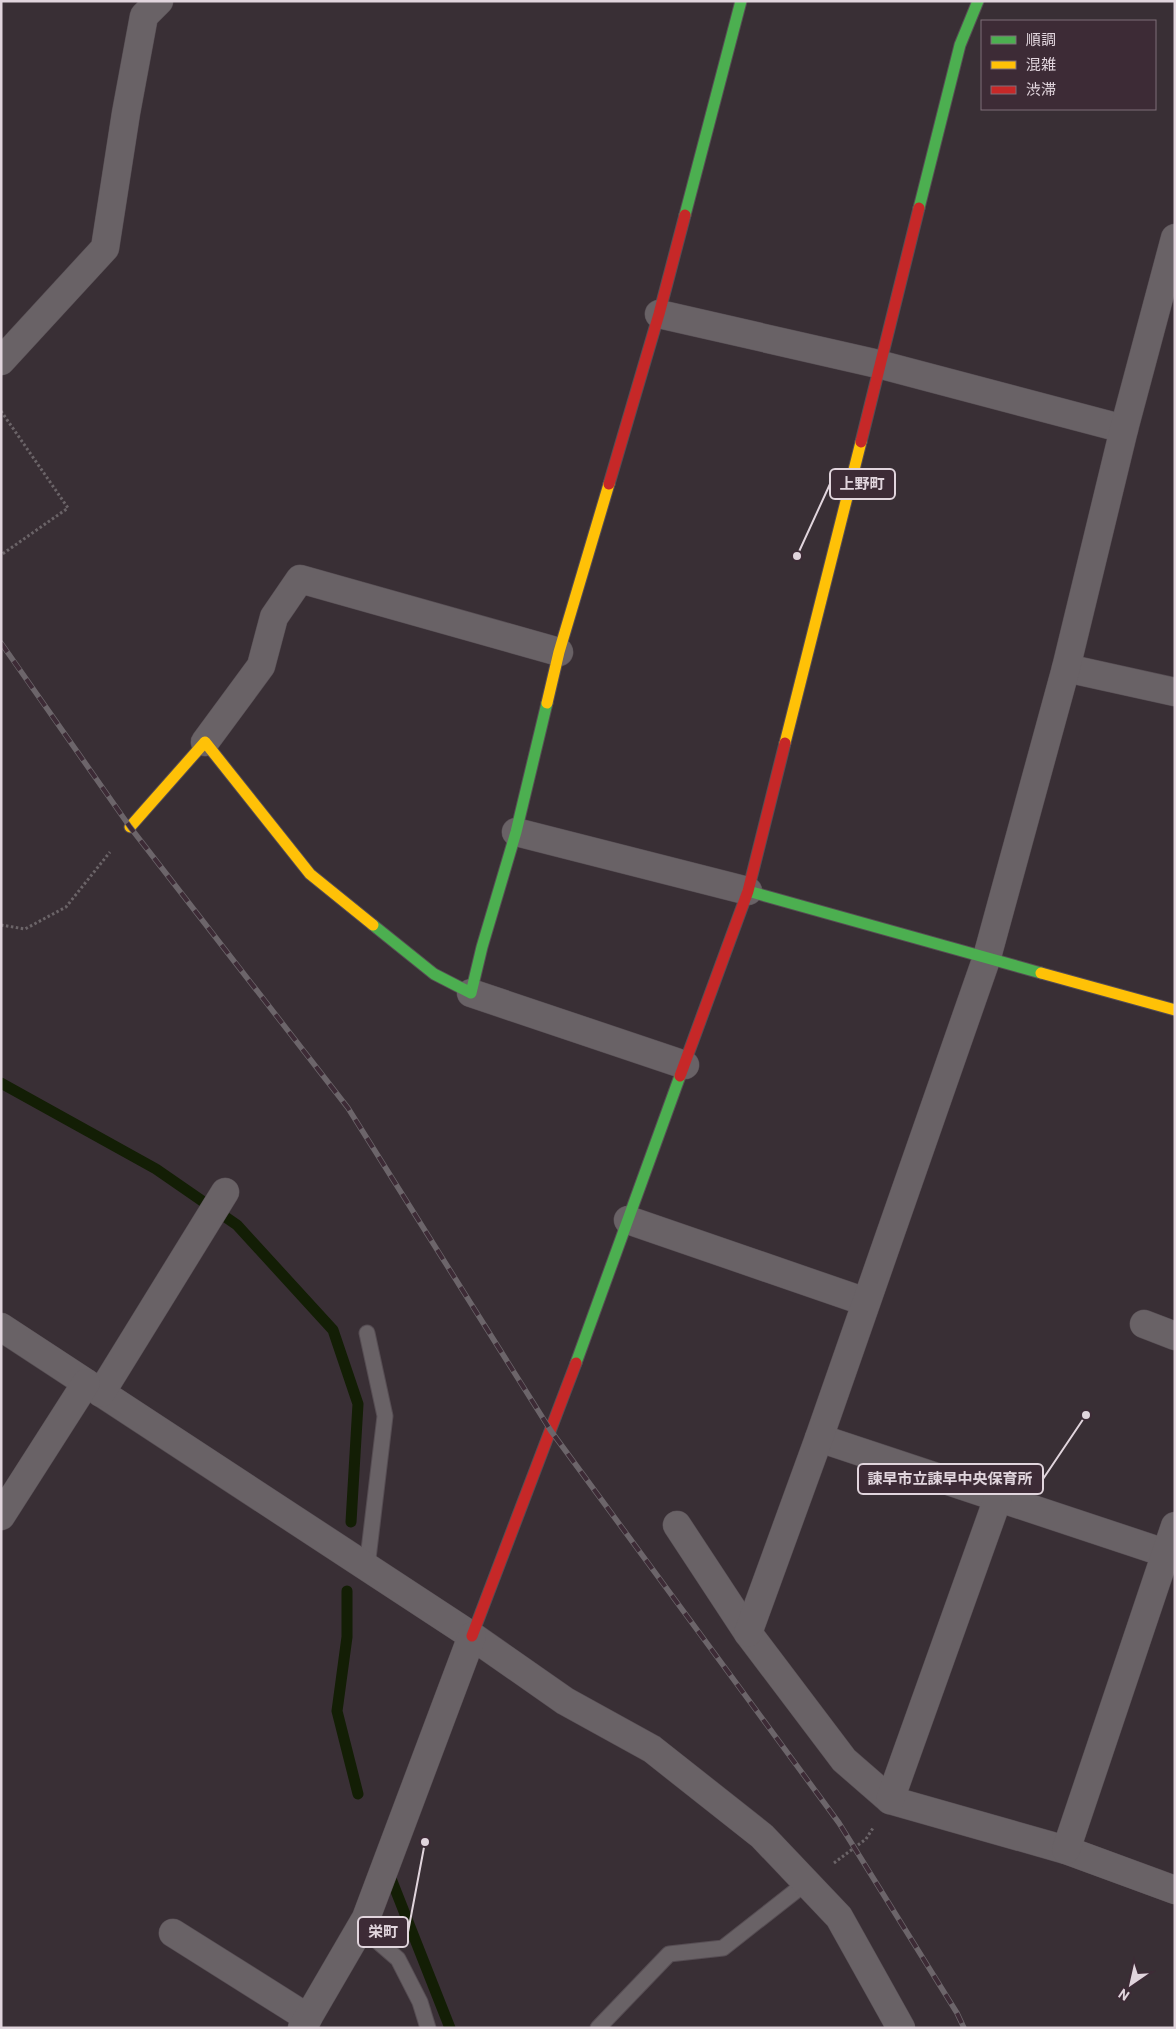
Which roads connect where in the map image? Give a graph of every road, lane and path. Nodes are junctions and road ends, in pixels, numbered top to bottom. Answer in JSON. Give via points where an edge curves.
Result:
{"nodes":[{"id":1,"x":741,"y":1,"type":"edge"},
{"id":2,"x":978,"y":1,"type":"edge"},
{"id":3,"x":146,"y":6,"type":"edge"},
{"id":4,"x":1175,"y":238,"type":"edge"},
{"id":5,"x":659,"y":314,"type":"junction"},
{"id":6,"x":1,"y":360,"type":"edge"},
{"id":7,"x":878,"y":364,"type":"junction"},
{"id":8,"x":1,"y":411,"type":"edge"},
{"id":9,"x":1124,"y":429,"type":"junction"},
{"id":10,"x":1,"y":555,"type":"edge"},
{"id":11,"x":559,"y":652,"type":"junction"},
{"id":12,"x":1066,"y":668,"type":"junction"},
{"id":13,"x":1175,"y":692,"type":"edge"},
{"id":14,"x":206,"y":742,"type":"junction"},
{"id":15,"x":130,"y":827,"type":"joint"},
{"id":16,"x":516,"y":832,"type":"junction"},
{"id":17,"x":748,"y":891,"type":"junction"},
{"id":18,"x":1,"y":925,"type":"edge"},
{"id":19,"x":987,"y":957,"type":"junction"},
{"id":20,"x":472,"y":993,"type":"junction"},
{"id":21,"x":1175,"y":1010,"type":"edge"},
{"id":22,"x":685,"y":1065,"type":"junction"},
{"id":23,"x":225,"y":1192,"type":"dead end"},
{"id":24,"x":628,"y":1220,"type":"junction"},
{"id":25,"x":866,"y":1302,"type":"junction"},
{"id":26,"x":1144,"y":1324,"type":"dead end"},
{"id":27,"x":1,"y":1326,"type":"edge"},
{"id":28,"x":367,"y":1333,"type":"dead end"},
{"id":29,"x":1175,"y":1336,"type":"edge"},
{"id":30,"x":93,"y":1388,"type":"junction"},
{"id":31,"x":819,"y":1438,"type":"junction"},
{"id":32,"x":998,"y":1498,"type":"junction"},
{"id":33,"x":1,"y":1516,"type":"edge"},
{"id":34,"x":678,"y":1525,"type":"dead end"},
{"id":35,"x":1175,"y":1526,"type":"edge"},
{"id":36,"x":1165,"y":1553,"type":"junction"},
{"id":37,"x":368,"y":1567,"type":"junction"},
{"id":38,"x":748,"y":1633,"type":"junction"},
{"id":39,"x":472,"y":1636,"type":"junction"},
{"id":40,"x":890,"y":1800,"type":"junction"},
{"id":41,"x":1066,"y":1850,"type":"junction"},
{"id":42,"x":806,"y":1882,"type":"junction"},
{"id":43,"x":1175,"y":1890,"type":"edge"},
{"id":44,"x":361,"y":1927,"type":"junction"},
{"id":45,"x":173,"y":1933,"type":"dead end"},
{"id":46,"x":305,"y":2023,"type":"edge"},
{"id":47,"x":428,"y":2028,"type":"edge"},
{"id":48,"x":598,"y":2028,"type":"edge"},
{"id":49,"x":901,"y":2028,"type":"edge"}],
"edges":[{"from":1,"to":5,"type":"street"},
{"from":2,"to":7,"type":"street","via":[[960,45]]},
{"from":3,"to":6,"type":"street","via":[[105,248]]},
{"from":4,"to":9,"type":"street"},
{"from":5,"to":7,"type":"street"},
{"from":5,"to":11,"type":"street"},
{"from":7,"to":9,"type":"street"},
{"from":7,"to":17,"type":"street"},
{"from":8,"to":10,"type":"path","via":[[68,508]]},
{"from":9,"to":12,"type":"street"},
{"from":11,"to":14,"type":"street","via":[[300,579],[274,617],[261,666]]},
{"from":11,"to":16,"type":"street"},
{"from":12,"to":13,"type":"street"},
{"from":12,"to":19,"type":"street"},
{"from":14,"to":15,"type":"street"},
{"from":14,"to":20,"type":"street","via":[[310,874],[434,974]]},
{"from":15,"to":18,"type":"path","via":[[66,907],[25,929]]},
{"from":16,"to":17,"type":"street"},
{"from":16,"to":20,"type":"street"},
{"from":17,"to":19,"type":"street"},
{"from":17,"to":22,"type":"street"},
{"from":19,"to":21,"type":"street"},
{"from":19,"to":25,"type":"street"},
{"from":20,"to":22,"type":"street"},
{"from":22,"to":24,"type":"street"},
{"from":23,"to":30,"type":"street"},
{"from":24,"to":25,"type":"street"},
{"from":24,"to":39,"type":"street"},
{"from":25,"to":31,"type":"street"},
{"from":26,"to":29,"type":"street"},
{"from":27,"to":30,"type":"street"},
{"from":28,"to":37,"type":"lane","via":[[385,1416]]},
{"from":30,"to":33,"type":"street"},
{"from":30,"to":37,"type":"street"},
{"from":31,"to":32,"type":"street"},
{"from":31,"to":38,"type":"street"},
{"from":32,"to":36,"type":"street"},
{"from":32,"to":40,"type":"street"},
{"from":34,"to":38,"type":"street"},
{"from":35,"to":36,"type":"street"},
{"from":36,"to":41,"type":"street"},
{"from":37,"to":39,"type":"street"},
{"from":38,"to":40,"type":"street","via":[[844,1760]]},
{"from":39,"to":42,"type":"street","via":[[565,1701],[652,1749],[762,1836]]},
{"from":39,"to":44,"type":"street"},
{"from":40,"to":41,"type":"street"},
{"from":40,"to":42,"type":"path","via":[[866,1839]]},
{"from":41,"to":43,"type":"street"},
{"from":42,"to":48,"type":"lane","via":[[723,1948],[669,1954]]},
{"from":42,"to":49,"type":"street","via":[[839,1917]]},
{"from":44,"to":46,"type":"street"},
{"from":44,"to":47,"type":"lane","via":[[398,1958],[420,2002]]},
{"from":45,"to":46,"type":"street"}]}
